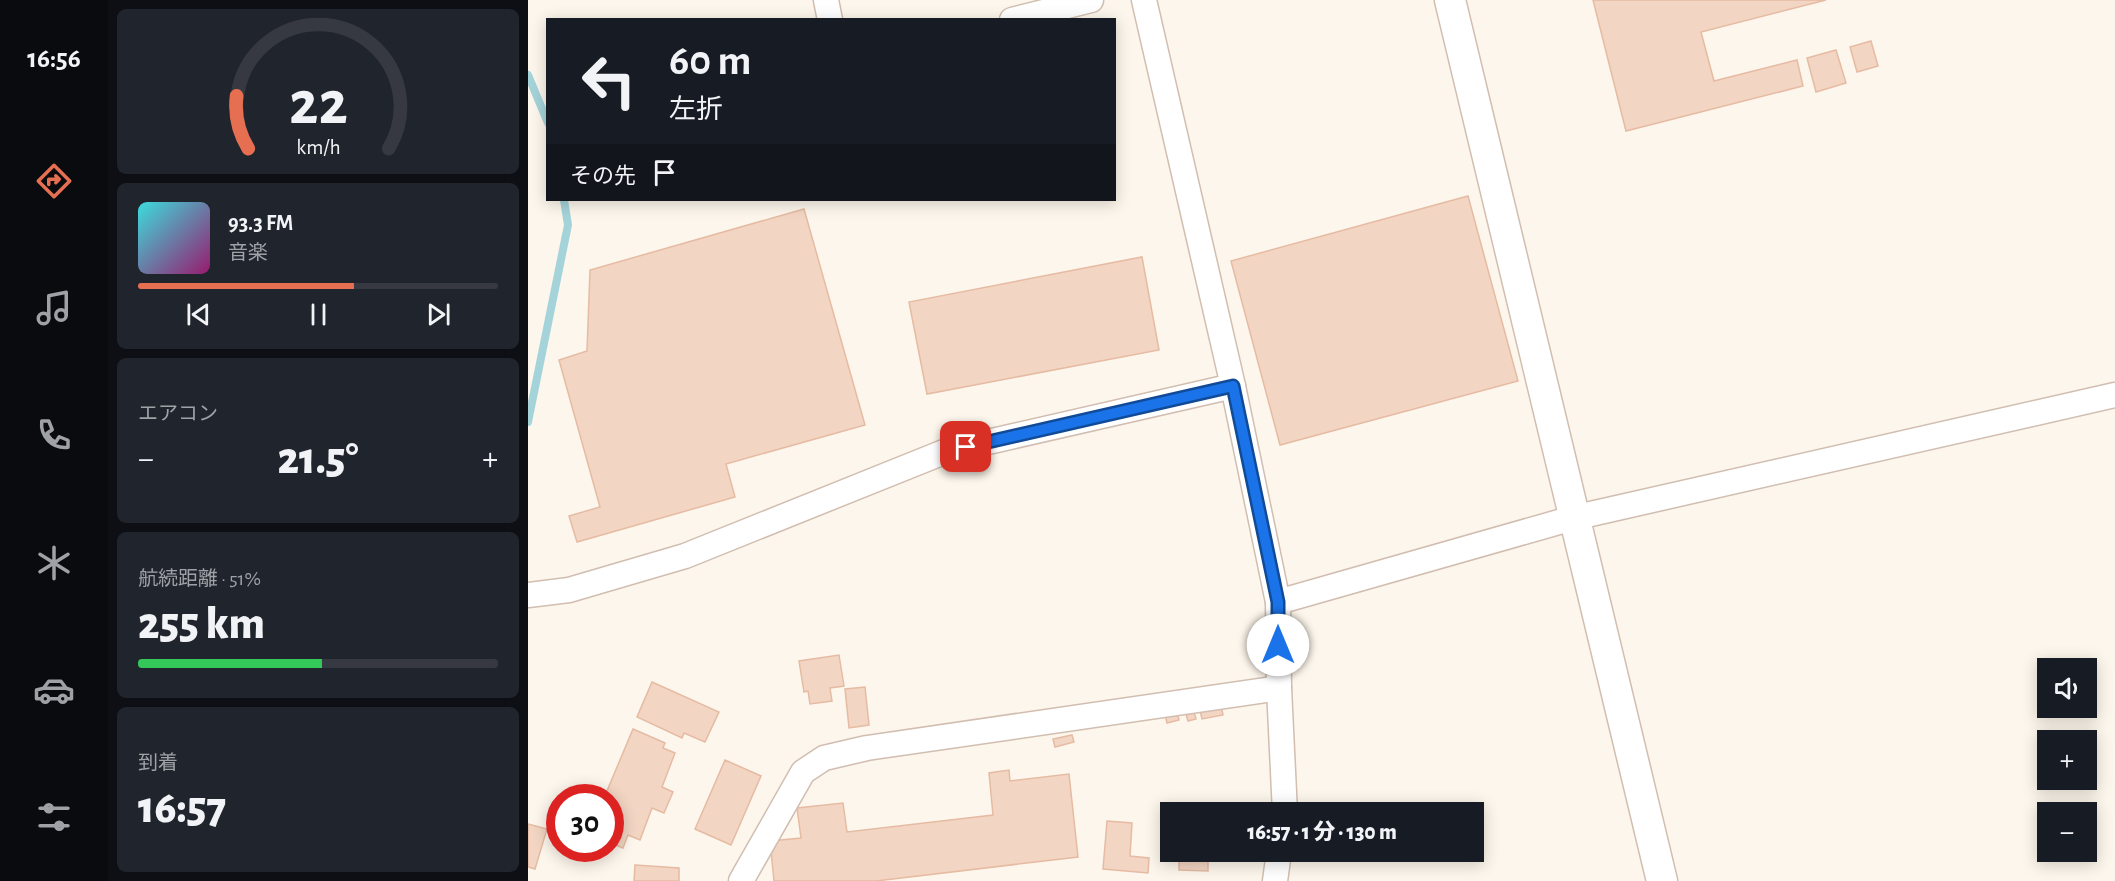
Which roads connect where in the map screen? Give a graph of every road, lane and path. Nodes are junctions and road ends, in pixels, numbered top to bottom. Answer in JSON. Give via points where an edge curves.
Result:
{"nodes":[{"id":1,"x":826,"y":0,"type":"edge"},
{"id":2,"x":1091,"y":0,"type":"edge"},
{"id":3,"x":1144,"y":0,"type":"edge"},
{"id":4,"x":1450,"y":0,"type":"edge"},
{"id":5,"x":830,"y":18,"type":"edge"},
{"id":6,"x":1020,"y":18,"type":"edge"},
{"id":7,"x":1233,"y":386,"type":"junction"},
{"id":8,"x":2115,"y":395,"type":"edge"},
{"id":9,"x":1573,"y":518,"type":"junction"},
{"id":10,"x":534,"y":594,"type":"edge"},
{"id":11,"x":1278,"y":602,"type":"junction"},
{"id":12,"x":1278,"y":688,"type":"junction"},
{"id":13,"x":1284,"y":802,"type":"edge"},
{"id":14,"x":1278,"y":862,"type":"edge"},
{"id":15,"x":741,"y":881,"type":"edge"},
{"id":16,"x":1275,"y":881,"type":"edge"},
{"id":17,"x":1662,"y":881,"type":"edge"}],
"edges":[{"from":1,"to":5,"type":"street"},
{"from":2,"to":6,"type":"street"},
{"from":3,"to":7,"type":"street"},
{"from":4,"to":9,"type":"street"},
{"from":7,"to":10,"type":"street","via":[[944,452],[684,556],[569,590]]},
{"from":7,"to":11,"type":"street"},
{"from":8,"to":9,"type":"street"},
{"from":9,"to":11,"type":"street"},
{"from":9,"to":17,"type":"street"},
{"from":11,"to":12,"type":"street"},
{"from":12,"to":13,"type":"street"},
{"from":12,"to":15,"type":"street","via":[[867,748],[824,758],[803,772]]},
{"from":14,"to":16,"type":"street"}]}
